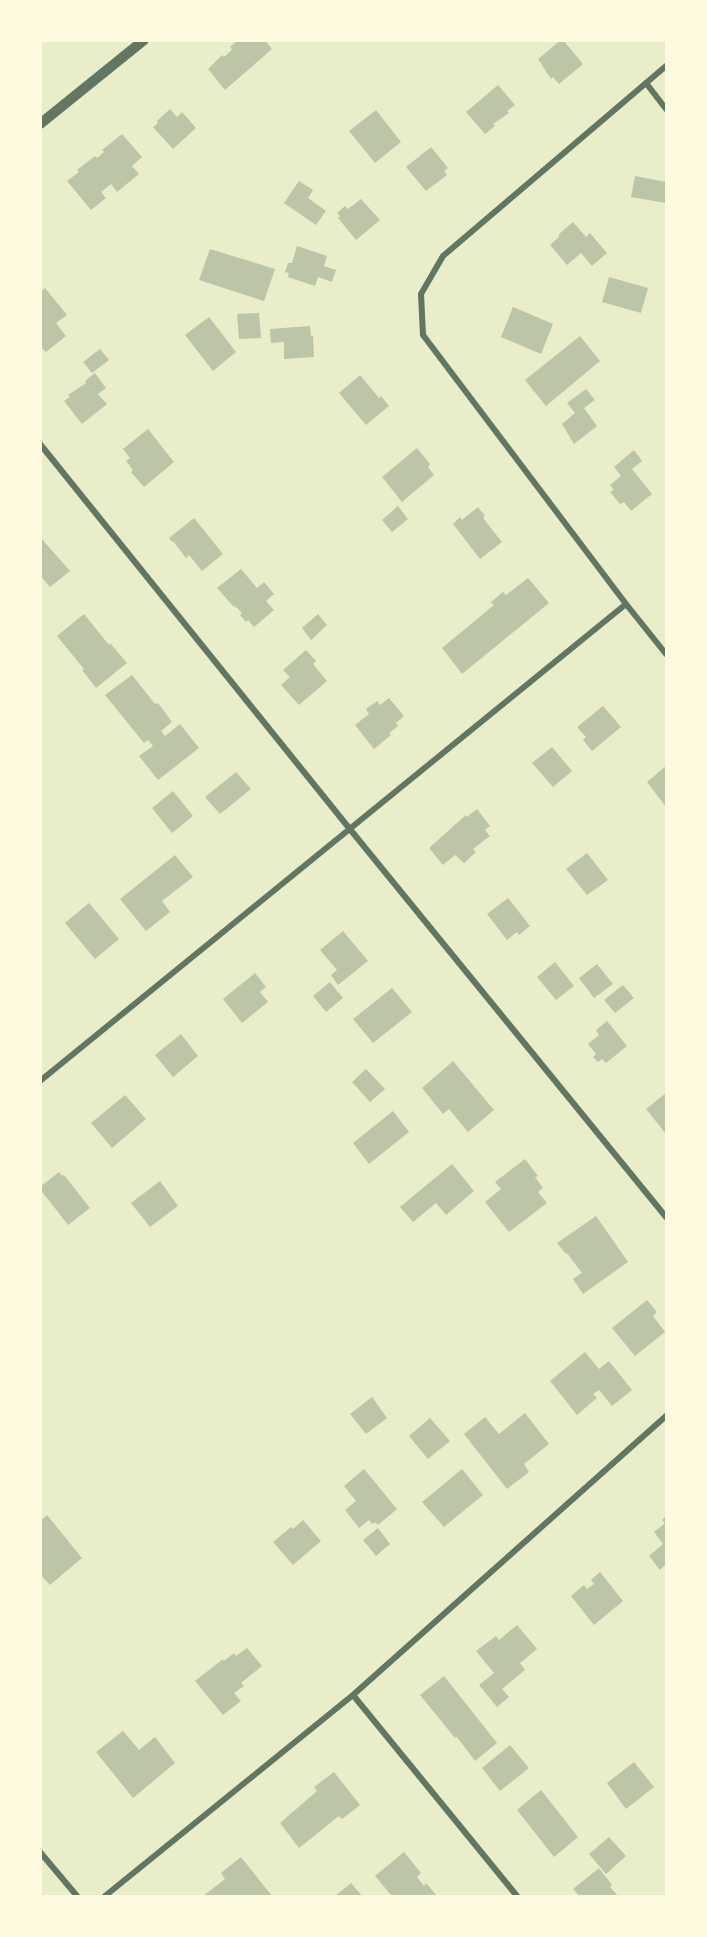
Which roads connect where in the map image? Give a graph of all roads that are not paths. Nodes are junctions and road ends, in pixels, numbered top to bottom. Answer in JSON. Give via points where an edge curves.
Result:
{"nodes":[{"id":1,"x":144,"y":40,"type":"edge"},
{"id":2,"x":666,"y":66,"type":"edge"},
{"id":3,"x":646,"y":83,"type":"junction"},
{"id":4,"x":666,"y":109,"type":"edge"},
{"id":5,"x":40,"y":124,"type":"edge"},
{"id":6,"x":40,"y":444,"type":"edge"},
{"id":7,"x":626,"y":604,"type":"junction"},
{"id":8,"x":666,"y":654,"type":"edge"},
{"id":9,"x":349,"y":828,"type":"junction"},
{"id":10,"x":40,"y":1081,"type":"edge"},
{"id":11,"x":666,"y":1217,"type":"edge"},
{"id":12,"x":666,"y":1416,"type":"edge"},
{"id":13,"x":353,"y":1695,"type":"junction"},
{"id":14,"x":40,"y":1852,"type":"edge"},
{"id":15,"x":76,"y":1896,"type":"edge"},
{"id":16,"x":105,"y":1896,"type":"edge"},
{"id":17,"x":517,"y":1896,"type":"edge"}],
"edges":[{"from":1,"to":5,"type":"street"},
{"from":2,"to":3,"type":"street"},
{"from":3,"to":4,"type":"street"},
{"from":3,"to":7,"type":"street","via":[[443,256],[421,294],[423,335]]},
{"from":6,"to":9,"type":"street"},
{"from":7,"to":8,"type":"street"},
{"from":7,"to":9,"type":"street"},
{"from":9,"to":10,"type":"street"},
{"from":9,"to":11,"type":"street"},
{"from":12,"to":13,"type":"street"},
{"from":13,"to":16,"type":"street"},
{"from":13,"to":17,"type":"street"},
{"from":14,"to":15,"type":"street"}]}
